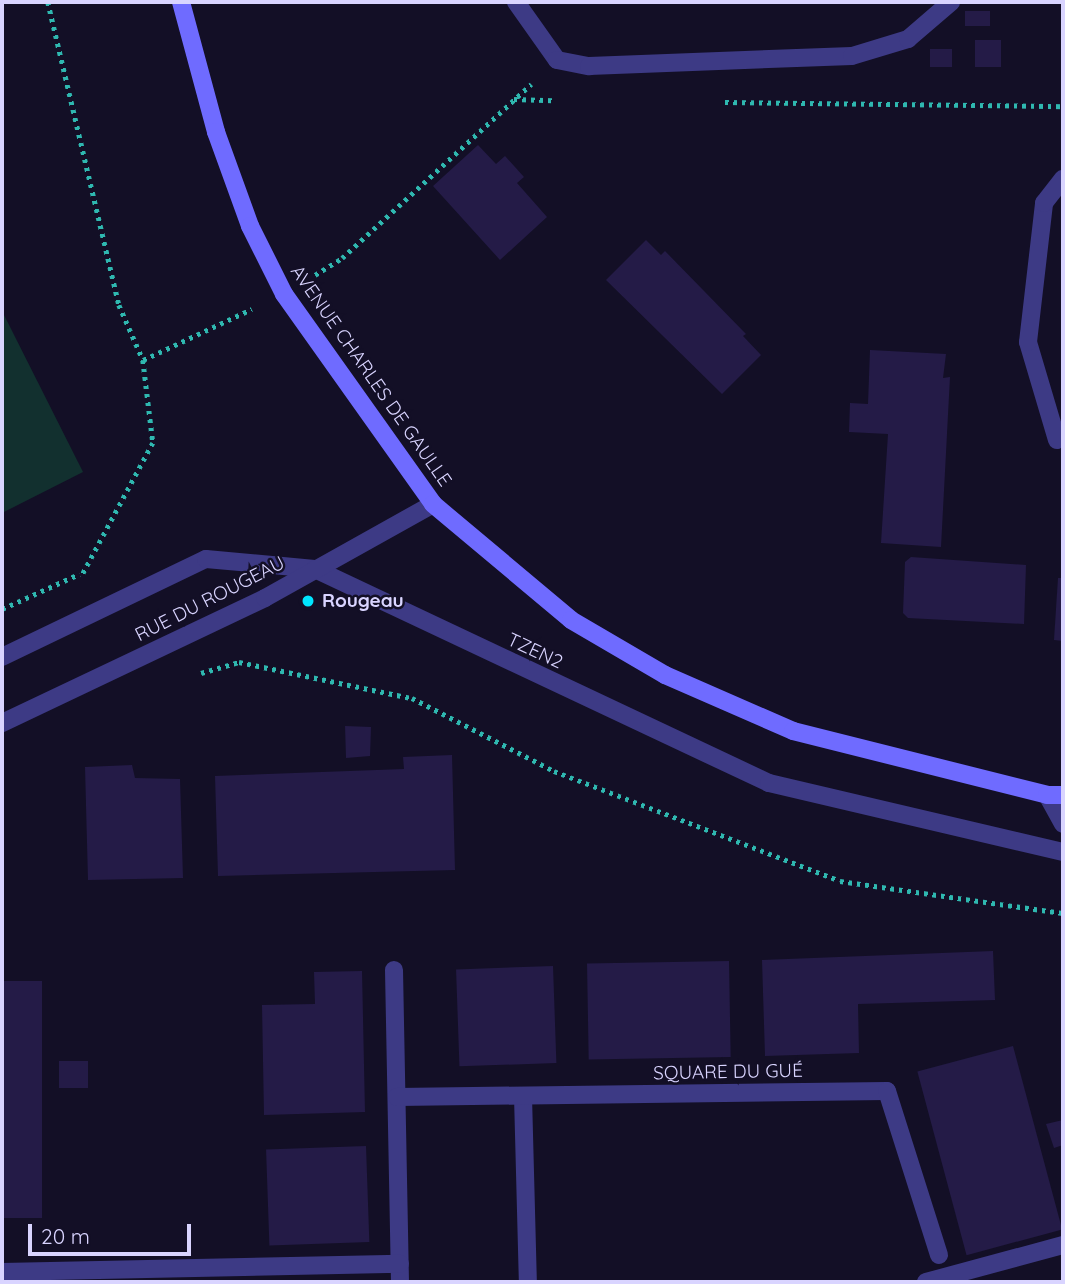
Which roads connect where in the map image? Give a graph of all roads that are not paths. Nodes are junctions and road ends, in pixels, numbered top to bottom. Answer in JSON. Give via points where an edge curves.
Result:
{"nodes":[{"id":1,"x":181,"y":2,"type":"edge"},
{"id":2,"x":516,"y":2,"type":"edge"},
{"id":3,"x":951,"y":2,"type":"edge"},
{"id":4,"x":1063,"y":179,"type":"edge"},
{"id":5,"x":1057,"y":440,"type":"dead end"},
{"id":6,"x":433,"y":504,"type":"junction"},
{"id":7,"x":316,"y":569,"type":"junction"},
{"id":8,"x":2,"y":657,"type":"edge"},
{"id":9,"x":2,"y":723,"type":"edge"},
{"id":10,"x":1055,"y":795,"type":"edge"},
{"id":11,"x":1063,"y":824,"type":"edge"},
{"id":12,"x":1063,"y":852,"type":"edge"},
{"id":13,"x":394,"y":970,"type":"dead end"},
{"id":14,"x":523,"y":1096,"type":"junction"},
{"id":15,"x":397,"y":1097,"type":"junction"},
{"id":16,"x":1063,"y":1245,"type":"edge"},
{"id":17,"x":939,"y":1255,"type":"dead end"},
{"id":18,"x":2,"y":1272,"type":"edge"},
{"id":19,"x":400,"y":1273,"type":"edge"},
{"id":20,"x":528,"y":1282,"type":"edge"},
{"id":21,"x":926,"y":1282,"type":"edge"}],
"edges":[{"from":1,"to":6,"type":"street","name":"AVENUE CHARLES DE GAULLE","via":[[216,132],[250,226],[284,295]]},
{"from":2,"to":3,"type":"street","via":[[557,60],[589,66],[852,57],[908,39]]},
{"from":4,"to":5,"type":"street","via":[[1044,203],[1028,342]]},
{"from":6,"to":7,"type":"street","name":"RUE DU ROUGEAU"},
{"from":6,"to":10,"type":"street","name":"AVENUE CHARLES DE GAULLE","via":[[571,620],[665,675],[793,731]]},
{"from":7,"to":8,"type":"street","name":"TZEN2","via":[[206,559]]},
{"from":7,"to":9,"type":"street","name":"RUE DU ROUGEAU"},
{"from":7,"to":12,"type":"street","name":"TZEN2","via":[[769,783]]},
{"from":10,"to":11,"type":"street"},
{"from":13,"to":15,"type":"street"},
{"from":14,"to":15,"type":"street","name":"SQUARE DU GUÉ"},
{"from":14,"to":17,"type":"street","name":"SQUARE DU GUÉ","via":[[887,1091]]},
{"from":14,"to":20,"type":"street"},
{"from":15,"to":19,"type":"street"},
{"from":16,"to":21,"type":"street"},
{"from":18,"to":19,"type":"street"}]}
